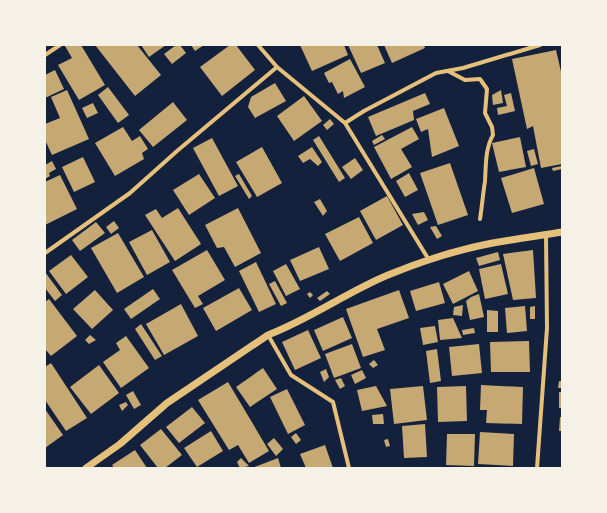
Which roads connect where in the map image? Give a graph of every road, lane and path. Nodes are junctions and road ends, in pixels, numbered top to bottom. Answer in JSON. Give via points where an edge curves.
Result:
{"nodes":[{"id":1,"x":60,"y":45,"type":"edge"},
{"id":2,"x":258,"y":45,"type":"edge"},
{"id":3,"x":540,"y":45,"type":"edge"},
{"id":4,"x":45,"y":55,"type":"edge"},
{"id":5,"x":277,"y":68,"type":"junction"},
{"id":6,"x":447,"y":71,"type":"junction"},
{"id":7,"x":345,"y":123,"type":"junction"},
{"id":8,"x":480,"y":219,"type":"dead end"},
{"id":9,"x":562,"y":232,"type":"edge"},
{"id":10,"x":546,"y":235,"type":"junction"},
{"id":11,"x":45,"y":253,"type":"edge"},
{"id":12,"x":429,"y":260,"type":"junction"},
{"id":13,"x":268,"y":335,"type":"junction"},
{"id":14,"x":86,"y":468,"type":"edge"},
{"id":15,"x":349,"y":468,"type":"edge"},
{"id":16,"x":537,"y":468,"type":"edge"}],
"edges":[{"from":1,"to":4,"type":"street"},
{"from":2,"to":5,"type":"street"},
{"from":3,"to":6,"type":"street"},
{"from":5,"to":7,"type":"street"},
{"from":5,"to":11,"type":"street","via":[[130,193]]},
{"from":6,"to":7,"type":"street","via":[[436,73],[412,85]]},
{"from":6,"to":8,"type":"street","via":[[465,80],[480,79],[487,89],[485,113],[493,135],[486,155]]},
{"from":7,"to":12,"type":"street"},
{"from":9,"to":10,"type":"street"},
{"from":10,"to":12,"type":"street","via":[[510,240]]},
{"from":10,"to":16,"type":"street","via":[[547,328]]},
{"from":12,"to":13,"type":"street","via":[[387,275]]},
{"from":13,"to":14,"type":"street","via":[[167,403],[120,444]]},
{"from":13,"to":15,"type":"street","via":[[291,375],[333,402]]}]}
